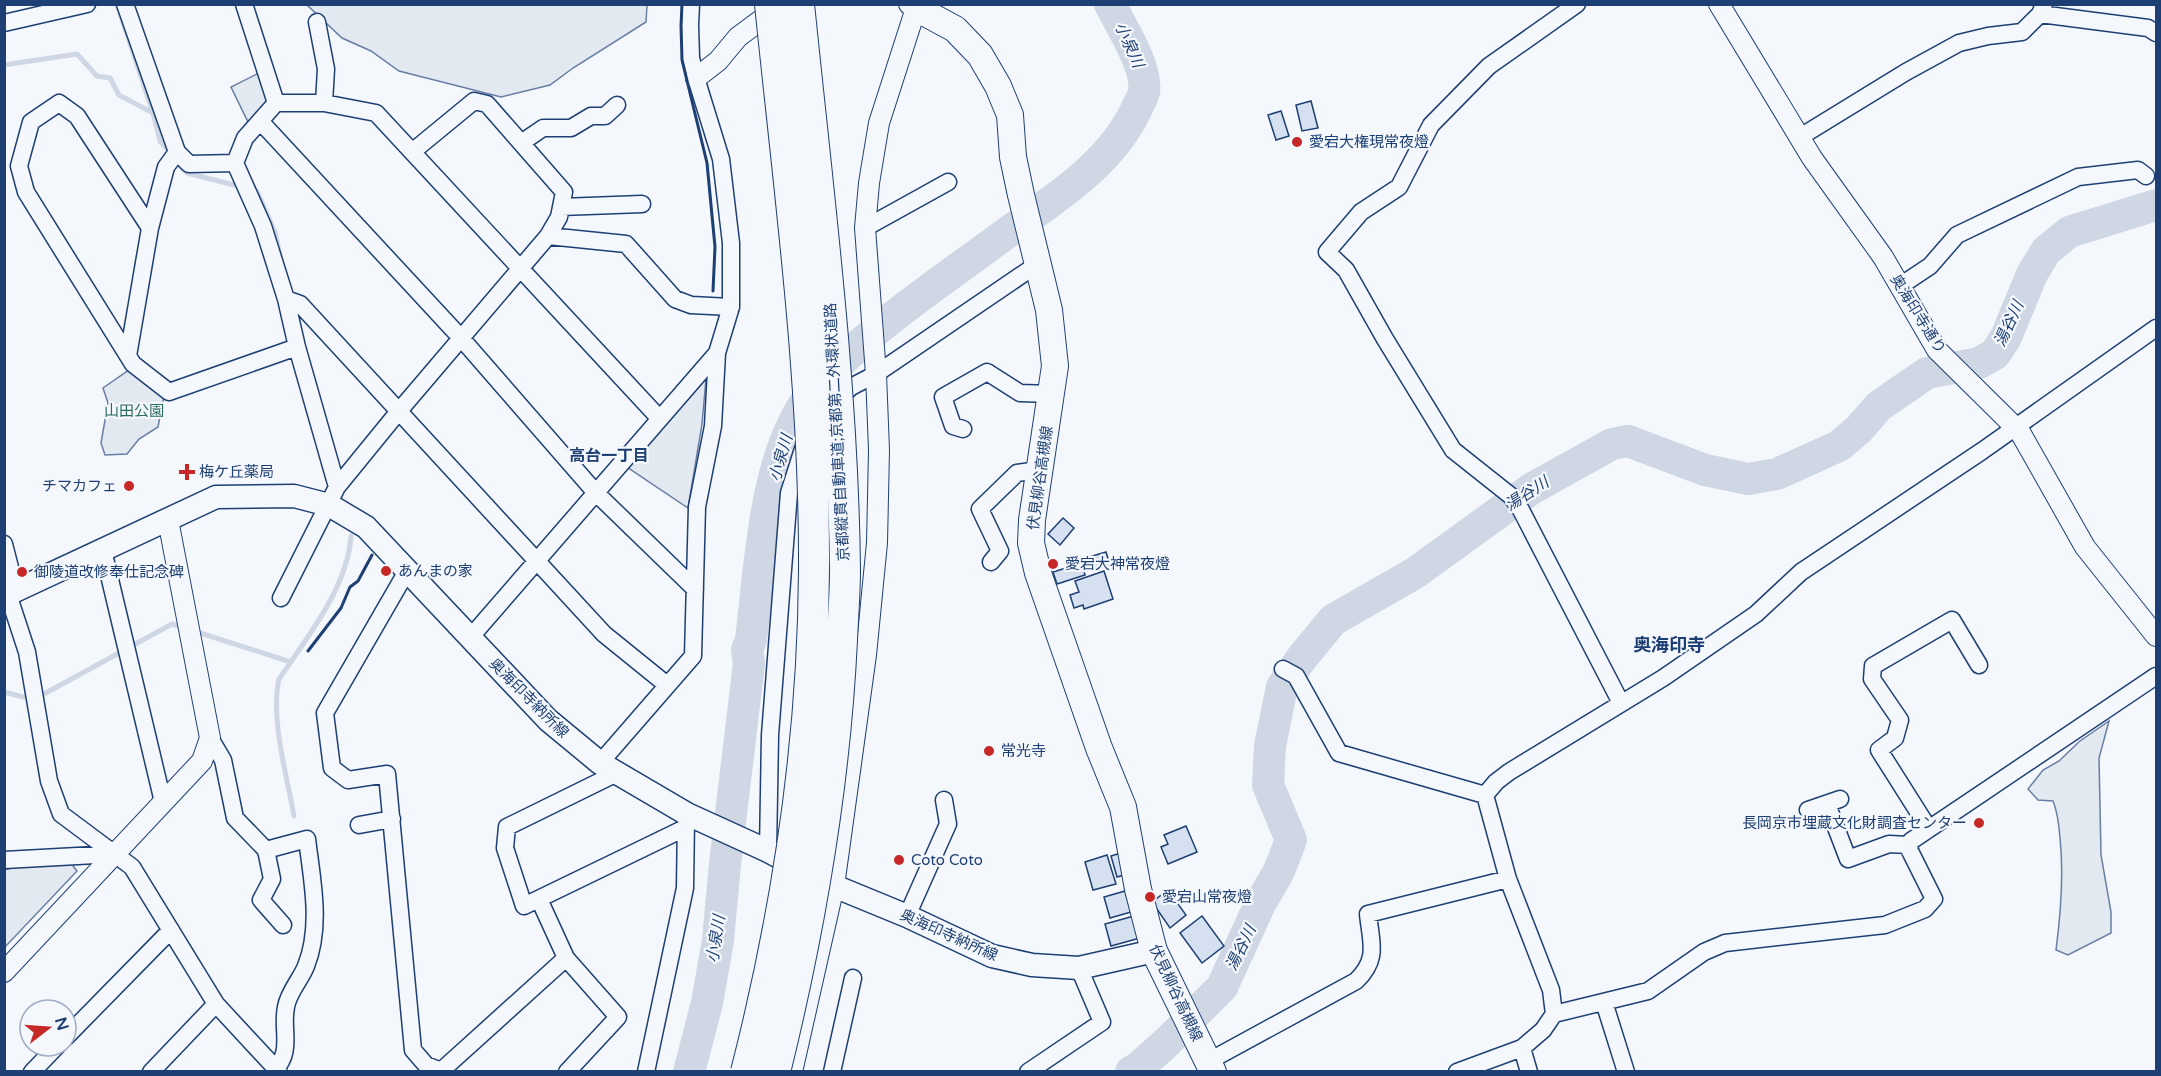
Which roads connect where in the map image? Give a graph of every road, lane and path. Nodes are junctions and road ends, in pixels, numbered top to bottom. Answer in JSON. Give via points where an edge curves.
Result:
{"nodes":[{"id":1,"x":87,"y":4,"type":"edge"},
{"id":2,"x":125,"y":4,"type":"edge"},
{"id":3,"x":244,"y":4,"type":"edge"},
{"id":4,"x":691,"y":4,"type":"edge"},
{"id":5,"x":770,"y":4,"type":"edge"},
{"id":6,"x":786,"y":4,"type":"edge"},
{"id":7,"x":799,"y":4,"type":"edge"},
{"id":8,"x":1577,"y":4,"type":"edge"},
{"id":9,"x":1719,"y":4,"type":"edge"},
{"id":10,"x":914,"y":6,"type":"edge"},
{"id":11,"x":2042,"y":9,"type":"edge"},
{"id":12,"x":26,"y":10,"type":"edge"},
{"id":13,"x":317,"y":22,"type":"dead end"},
{"id":14,"x":4,"y":23,"type":"edge"},
{"id":15,"x":2157,"y":33,"type":"edge"},
{"id":16,"x":696,"y":78,"type":"junction"},
{"id":17,"x":324,"y":103,"type":"junction"},
{"id":18,"x":276,"y":104,"type":"junction"},
{"id":19,"x":617,"y":105,"type":"dead end"},
{"id":20,"x":260,"y":121,"type":"junction"},
{"id":21,"x":1800,"y":137,"type":"junction"},
{"id":22,"x":521,"y":143,"type":"junction"},
{"id":23,"x":412,"y":152,"type":"junction"},
{"id":24,"x":174,"y":155,"type":"junction"},
{"id":25,"x":235,"y":164,"type":"junction"},
{"id":26,"x":2146,"y":176,"type":"dead end"},
{"id":27,"x":948,"y":182,"type":"dead end"},
{"id":28,"x":642,"y":204,"type":"dead end"},
{"id":29,"x":561,"y":207,"type":"junction"},
{"id":30,"x":150,"y":228,"type":"junction"},
{"id":31,"x":865,"y":228,"type":"junction"},
{"id":32,"x":548,"y":236,"type":"junction"},
{"id":33,"x":1038,"y":260,"type":"junction"},
{"id":34,"x":520,"y":268,"type":"junction"},
{"id":35,"x":1899,"y":286,"type":"junction"},
{"id":36,"x":286,"y":299,"type":"junction"},
{"id":37,"x":731,"y":307,"type":"junction"},
{"id":38,"x":2157,"y":328,"type":"edge"},
{"id":39,"x":461,"y":338,"type":"junction"},
{"id":40,"x":297,"y":346,"type":"junction"},
{"id":41,"x":717,"y":353,"type":"junction"},
{"id":42,"x":128,"y":356,"type":"junction"},
{"id":43,"x":875,"y":370,"type":"junction"},
{"id":44,"x":1052,"y":394,"type":"junction"},
{"id":45,"x":399,"y":411,"type":"junction"},
{"id":46,"x":660,"y":419,"type":"junction"},
{"id":47,"x":2013,"y":428,"type":"junction"},
{"id":48,"x":963,"y":429,"type":"dead end"},
{"id":49,"x":1039,"y":470,"type":"junction"},
{"id":50,"x":596,"y":493,"type":"junction"},
{"id":51,"x":333,"y":496,"type":"junction"},
{"id":52,"x":168,"y":520,"type":"junction"},
{"id":53,"x":4,"y":544,"type":"edge"},
{"id":54,"x":104,"y":550,"type":"junction"},
{"id":55,"x":537,"y":561,"type":"junction"},
{"id":56,"x":991,"y":562,"type":"dead end"},
{"id":57,"x":406,"y":571,"type":"junction"},
{"id":58,"x":695,"y":589,"type":"junction"},
{"id":59,"x":10,"y":594,"type":"edge"},
{"id":60,"x":281,"y":598,"type":"dead end"},
{"id":61,"x":2157,"y":636,"type":"edge"},
{"id":62,"x":470,"y":639,"type":"junction"},
{"id":63,"x":1979,"y":665,"type":"dead end"},
{"id":64,"x":1289,"y":673,"type":"dead end"},
{"id":65,"x":2157,"y":676,"type":"edge"},
{"id":66,"x":667,"y":686,"type":"junction"},
{"id":67,"x":1621,"y":703,"type":"junction"},
{"id":68,"x":210,"y":738,"type":"junction"},
{"id":69,"x":609,"y":768,"type":"junction"},
{"id":70,"x":1485,"y":795,"type":"junction"},
{"id":71,"x":944,"y":800,"type":"dead end"},
{"id":72,"x":163,"y":802,"type":"junction"},
{"id":73,"x":1808,"y":810,"type":"dead end"},
{"id":74,"x":392,"y":819,"type":"junction"},
{"id":75,"x":691,"y":821,"type":"junction"},
{"id":76,"x":359,"y":825,"type":"dead end"},
{"id":77,"x":1929,"y":829,"type":"junction"},
{"id":78,"x":1908,"y":845,"type":"junction"},
{"id":79,"x":763,"y":848,"type":"junction"},
{"id":80,"x":266,"y":850,"type":"junction"},
{"id":81,"x":114,"y":854,"type":"junction"},
{"id":82,"x":5,"y":859,"type":"edge"},
{"id":83,"x":1508,"y":879,"type":"junction"},
{"id":84,"x":834,"y":886,"type":"junction"},
{"id":85,"x":539,"y":899,"type":"junction"},
{"id":86,"x":907,"y":916,"type":"junction"},
{"id":87,"x":283,"y":925,"type":"dead end"},
{"id":88,"x":171,"y":930,"type":"junction"},
{"id":89,"x":1154,"y":951,"type":"junction"},
{"id":90,"x":566,"y":958,"type":"junction"},
{"id":91,"x":1079,"y":968,"type":"junction"},
{"id":92,"x":4,"y":972,"type":"edge"},
{"id":93,"x":853,"y":978,"type":"dead end"},
{"id":94,"x":1604,"y":1002,"type":"junction"},
{"id":95,"x":216,"y":1004,"type":"junction"},
{"id":96,"x":1554,"y":1014,"type":"junction"},
{"id":97,"x":78,"y":1025,"type":"edge"},
{"id":98,"x":1522,"y":1048,"type":"junction"},
{"id":99,"x":45,"y":1058,"type":"edge"},
{"id":100,"x":1211,"y":1066,"type":"edge"},
{"id":101,"x":276,"y":1070,"type":"edge"},
{"id":102,"x":32,"y":1071,"type":"edge"},
{"id":103,"x":151,"y":1071,"type":"edge"},
{"id":104,"x":441,"y":1071,"type":"edge"},
{"id":105,"x":567,"y":1071,"type":"edge"},
{"id":106,"x":646,"y":1071,"type":"edge"},
{"id":107,"x":747,"y":1071,"type":"edge"},
{"id":108,"x":775,"y":1071,"type":"edge"},
{"id":109,"x":792,"y":1071,"type":"edge"},
{"id":110,"x":832,"y":1071,"type":"edge"},
{"id":111,"x":1028,"y":1071,"type":"edge"},
{"id":112,"x":1457,"y":1071,"type":"edge"},
{"id":113,"x":1529,"y":1071,"type":"edge"},
{"id":114,"x":1626,"y":1071,"type":"edge"}],
"edges":[{"from":1,"to":12,"type":"street"},
{"from":2,"to":24,"type":"street"},
{"from":3,"to":18,"type":"street"},
{"from":4,"to":16,"type":"street"},
{"from":5,"to":107,"type":"highway","name":"京都縦貫自動車道;京都第二外環状道路","bridge":true,"via":[[805,339],[814,570],[810,676],[799,789],[762,1012]]},
{"from":6,"to":16,"type":"street","via":[[738,37],[718,61]]},
{"from":7,"to":108,"type":"highway","name":"京都縦貫自動車道;京都第二外環状道路","bridge":true,"via":[[833,338],[845,572],[829,795],[812,898]]},
{"from":8,"to":67,"type":"street","via":[[1489,66],[1431,125],[1399,187],[1361,212],[1327,252],[1346,270],[1453,450],[1511,496],[1521,510]]},
{"from":9,"to":21,"type":"street","name":"奥海印寺通り"},
{"from":10,"to":31,"type":"street","via":[[879,123]]},
{"from":10,"to":33,"type":"main road","name":"伏見柳谷高槻線","via":[[955,29],[980,55],[998,86],[1010,115],[1013,157]]},
{"from":11,"to":15,"type":"street","via":[[2148,28]]},
{"from":11,"to":21,"type":"street","via":[[2022,32],[1959,43]]},
{"from":12,"to":14,"type":"street"},
{"from":13,"to":17,"type":"street","via":[[326,69]]},
{"from":16,"to":37,"type":"street","via":[[721,159],[731,243]]},
{"from":17,"to":18,"type":"street"},
{"from":17,"to":23,"type":"street","via":[[376,113]]},
{"from":18,"to":20,"type":"street"},
{"from":19,"to":22,"type":"street","via":[[604,116],[591,116],[572,128],[543,128]]},
{"from":20,"to":25,"type":"street","via":[[245,138]]},
{"from":20,"to":39,"type":"street"},
{"from":21,"to":35,"type":"street","name":"奥海印寺通り"},
{"from":22,"to":23,"type":"street","via":[[487,104],[474,101]]},
{"from":22,"to":29,"type":"street","via":[[564,192]]},
{"from":23,"to":34,"type":"street"},
{"from":24,"to":25,"type":"street","via":[[189,164]]},
{"from":24,"to":30,"type":"street","via":[[166,167]]},
{"from":25,"to":36,"type":"street","via":[[263,226]]},
{"from":26,"to":35,"type":"street","via":[[2138,171],[2078,177],[1957,235],[1930,266]]},
{"from":27,"to":31,"type":"street"},
{"from":28,"to":29,"type":"street"},
{"from":29,"to":32,"type":"street"},
{"from":30,"to":42,"type":"street"},
{"from":30,"to":42,"type":"street","via":[[77,116],[58,103],[31,122],[19,166],[26,192]]},
{"from":31,"to":43,"type":"street"},
{"from":32,"to":34,"type":"street"},
{"from":32,"to":37,"type":"street","via":[[626,244],[675,299],[691,305]]},
{"from":33,"to":43,"type":"street"},
{"from":33,"to":44,"type":"main road","name":"伏見柳谷高槻線","via":[[1055,366]]},
{"from":34,"to":39,"type":"street"},
{"from":34,"to":46,"type":"street"},
{"from":35,"to":47,"type":"street","name":"奥海印寺通り","via":[[1937,350]]},
{"from":36,"to":40,"type":"street"},
{"from":36,"to":45,"type":"street","via":[[300,303]]},
{"from":37,"to":41,"type":"street"},
{"from":38,"to":47,"type":"street"},
{"from":39,"to":45,"type":"street"},
{"from":39,"to":50,"type":"street"},
{"from":40,"to":42,"type":"street","via":[[170,392]]},
{"from":40,"to":51,"type":"street"},
{"from":41,"to":46,"type":"street"},
{"from":41,"to":58,"type":"street","via":[[713,426],[697,507]]},
{"from":43,"to":79,"type":"street","via":[[824,412],[804,447],[789,493]]},
{"from":43,"to":84,"type":"street","via":[[879,450],[877,543],[866,656]]},
{"from":44,"to":48,"type":"street","via":[[1020,393],[987,372],[943,397],[953,426]]},
{"from":44,"to":49,"type":"main road","name":"伏見柳谷高槻線"},
{"from":45,"to":51,"type":"street"},
{"from":45,"to":55,"type":"street"},
{"from":46,"to":50,"type":"street"},
{"from":47,"to":61,"type":"street","name":"奥海印寺通り","via":[[2026,440],[2085,547]]},
{"from":47,"to":67,"type":"street","via":[[1801,572],[1756,614]]},
{"from":49,"to":56,"type":"street","via":[[1017,473],[980,509],[1000,551]]},
{"from":49,"to":89,"type":"main road","name":"伏見柳谷高槻線","via":[[1032,519],[1034,556],[1123,807]]},
{"from":50,"to":55,"type":"street"},
{"from":50,"to":58,"type":"street"},
{"from":51,"to":52,"type":"main road","name":"奥海印寺納所線","via":[[216,497]]},
{"from":51,"to":57,"type":"main road","name":"奥海印寺納所線"},
{"from":51,"to":60,"type":"street"},
{"from":52,"to":54,"type":"main road","name":"奥海印寺納所線"},
{"from":52,"to":68,"type":"street"},
{"from":53,"to":59,"type":"street"},
{"from":54,"to":59,"type":"main road","name":"奥海印寺納所線"},
{"from":54,"to":72,"type":"street"},
{"from":55,"to":62,"type":"street"},
{"from":55,"to":66,"type":"street","via":[[604,634]]},
{"from":57,"to":62,"type":"main road","name":"奥海印寺納所線"},
{"from":57,"to":74,"type":"street","via":[[325,713],[332,768],[348,780],[387,774]]},
{"from":58,"to":66,"type":"street","via":[[693,656]]},
{"from":59,"to":81,"type":"street","via":[[27,652],[49,781],[61,814]]},
{"from":62,"to":69,"type":"main road","name":"奥海印寺納所線","via":[[548,720]]},
{"from":63,"to":77,"type":"street","via":[[1952,620],[1873,666],[1872,679],[1900,720],[1895,738],[1880,750]]},
{"from":64,"to":70,"type":"street","via":[[1339,753]]},
{"from":65,"to":77,"type":"street"},
{"from":66,"to":69,"type":"street"},
{"from":67,"to":70,"type":"street","via":[[1509,772]]},
{"from":68,"to":72,"type":"street","via":[[202,761]]},
{"from":68,"to":80,"type":"street","via":[[223,760],[235,819]]},
{"from":69,"to":75,"type":"main road","name":"奥海印寺納所線"},
{"from":69,"to":85,"type":"street","via":[[507,827],[505,848],[524,906]]},
{"from":70,"to":83,"type":"street"},
{"from":71,"to":86,"type":"street","via":[[948,824]]},
{"from":72,"to":81,"type":"street"},
{"from":73,"to":78,"type":"street","via":[[1834,801],[1848,859],[1889,844]]},
{"from":74,"to":76,"type":"street"},
{"from":74,"to":104,"type":"street","via":[[413,1050],[426,1065]]},
{"from":75,"to":79,"type":"main road","name":"奥海印寺納所線"},
{"from":75,"to":85,"type":"street"},
{"from":75,"to":106,"type":"street","via":[[685,888]]},
{"from":77,"to":78,"type":"street"},
{"from":78,"to":94,"type":"street","via":[[1934,899],[1925,909],[1885,925],[1725,943],[1704,952],[1648,991]]},
{"from":79,"to":84,"type":"main road","name":"奥海印寺納所線"},
{"from":80,"to":87,"type":"street","via":[[272,879],[261,900]]},
{"from":80,"to":101,"type":"street","via":[[308,839],[315,907],[307,966],[285,1005],[286,1053]]},
{"from":81,"to":82,"type":"street"},
{"from":81,"to":88,"type":"street","via":[[132,867]]},
{"from":81,"to":92,"type":"street"},
{"from":83,"to":96,"type":"street","via":[[1551,990]]},
{"from":83,"to":100,"type":"street","via":[[1368,914],[1372,960],[1356,981]]},
{"from":84,"to":86,"type":"main road","name":"奥海印寺納所線"},
{"from":84,"to":109,"type":"street"},
{"from":85,"to":90,"type":"street"},
{"from":86,"to":91,"type":"main road","name":"奥海印寺納所線","via":[[992,957]]},
{"from":88,"to":95,"type":"street"},
{"from":88,"to":97,"type":"street"},
{"from":89,"to":91,"type":"main road","name":"奥海印寺納所線"},
{"from":89,"to":100,"type":"main road","name":"伏見柳谷高槻線"},
{"from":90,"to":104,"type":"street"},
{"from":90,"to":105,"type":"street","via":[[618,1017]]},
{"from":91,"to":111,"type":"street","via":[[1102,1022]]},
{"from":93,"to":110,"type":"street"},
{"from":94,"to":96,"type":"street"},
{"from":94,"to":114,"type":"street"},
{"from":95,"to":101,"type":"street"},
{"from":95,"to":103,"type":"street"},
{"from":96,"to":98,"type":"street"},
{"from":98,"to":112,"type":"street"},
{"from":98,"to":113,"type":"street"},
{"from":99,"to":102,"type":"street"}]}
